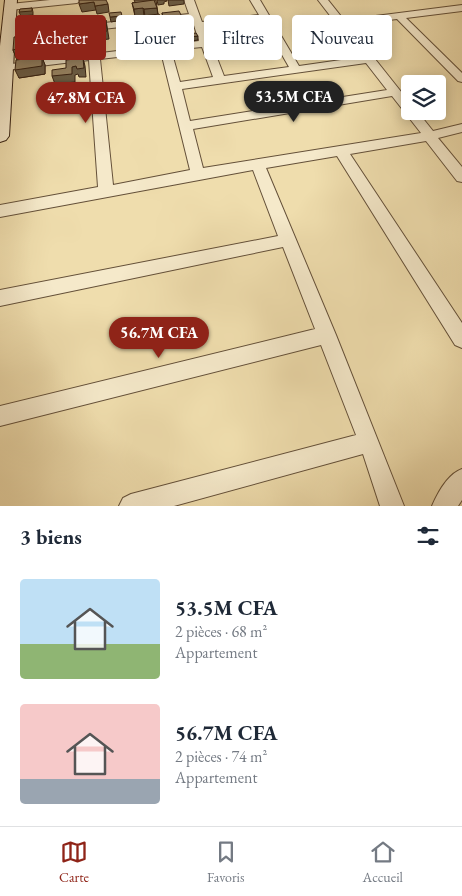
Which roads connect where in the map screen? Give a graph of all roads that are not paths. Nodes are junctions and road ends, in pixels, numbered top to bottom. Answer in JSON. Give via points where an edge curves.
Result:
{"nodes":[{"id":1,"x":77,"y":0,"type":"edge"},
{"id":2,"x":189,"y":0,"type":"edge"},
{"id":3,"x":256,"y":0,"type":"edge"},
{"id":4,"x":323,"y":0,"type":"edge"},
{"id":5,"x":461,"y":9,"type":"edge"},
{"id":6,"x":8,"y":10,"type":"edge"},
{"id":7,"x":264,"y":15,"type":"edge"},
{"id":8,"x":335,"y":15,"type":"edge"},
{"id":9,"x":400,"y":16,"type":"junction"},
{"id":10,"x":392,"y":17,"type":"edge"},
{"id":11,"x":197,"y":21,"type":"junction"},
{"id":12,"x":204,"y":21,"type":"edge"},
{"id":13,"x":106,"y":27,"type":"edge"},
{"id":14,"x":15,"y":36,"type":"edge"},
{"id":15,"x":9,"y":37,"type":"junction"},
{"id":16,"x":204,"y":40,"type":"edge"},
{"id":17,"x":282,"y":46,"type":"edge"},
{"id":18,"x":4,"y":60,"type":"edge"},
{"id":19,"x":94,"y":60,"type":"edge"},
{"id":20,"x":168,"y":60,"type":"edge"},
{"id":21,"x":212,"y":60,"type":"edge"},
{"id":22,"x":362,"y":60,"type":"edge"},
{"id":23,"x":371,"y":60,"type":"edge"},
{"id":24,"x":295,"y":68,"type":"junction"},
{"id":25,"x":462,"y":79,"type":"edge"},
{"id":26,"x":220,"y":80,"type":"junction"},
{"id":27,"x":176,"y":86,"type":"junction"},
{"id":28,"x":396,"y":92,"type":"junction"},
{"id":29,"x":401,"y":99,"type":"edge"},
{"id":30,"x":417,"y":120,"type":"edge"},
{"id":31,"x":186,"y":126,"type":"junction"},
{"id":32,"x":462,"y":128,"type":"edge"},
{"id":33,"x":0,"y":136,"type":"edge"},
{"id":34,"x":429,"y":136,"type":"junction"},
{"id":35,"x":341,"y":151,"type":"junction"},
{"id":36,"x":258,"y":165,"type":"junction"},
{"id":37,"x":198,"y":174,"type":"junction"},
{"id":38,"x":462,"y":177,"type":"edge"},
{"id":39,"x":106,"y":191,"type":"junction"},
{"id":40,"x":0,"y":211,"type":"edge"},
{"id":41,"x":288,"y":240,"type":"junction"},
{"id":42,"x":0,"y":298,"type":"edge"},
{"id":43,"x":327,"y":335,"type":"junction"},
{"id":44,"x":462,"y":339,"type":"edge"},
{"id":45,"x":0,"y":416,"type":"edge"},
{"id":46,"x":369,"y":442,"type":"junction"},
{"id":47,"x":462,"y":480,"type":"edge"},
{"id":48,"x":137,"y":505,"type":"edge"},
{"id":49,"x":392,"y":506,"type":"edge"},
{"id":50,"x":444,"y":506,"type":"edge"}],
"edges":[{"from":1,"to":6,"type":"street"},
{"from":2,"to":11,"type":"street"},
{"from":3,"to":7,"type":"street"},
{"from":4,"to":8,"type":"street"},
{"from":5,"to":9,"type":"street"},
{"from":6,"to":15,"type":"street"},
{"from":9,"to":10,"type":"street"},
{"from":9,"to":25,"type":"street"},
{"from":11,"to":12,"type":"street"},
{"from":11,"to":13,"type":"street"},
{"from":11,"to":16,"type":"street"},
{"from":14,"to":15,"type":"street"},
{"from":15,"to":18,"type":"street"},
{"from":17,"to":24,"type":"street"},
{"from":18,"to":33,"type":"street"},
{"from":19,"to":39,"type":"street"},
{"from":20,"to":27,"type":"street"},
{"from":21,"to":26,"type":"street"},
{"from":22,"to":24,"type":"street"},
{"from":23,"to":28,"type":"street"},
{"from":24,"to":26,"type":"street"},
{"from":26,"to":27,"type":"street"},
{"from":27,"to":31,"type":"street"},
{"from":28,"to":29,"type":"street"},
{"from":28,"to":31,"type":"street"},
{"from":30,"to":34,"type":"street"},
{"from":31,"to":37,"type":"street"},
{"from":32,"to":34,"type":"street"},
{"from":34,"to":35,"type":"street"},
{"from":34,"to":38,"type":"street"},
{"from":35,"to":36,"type":"street"},
{"from":35,"to":44,"type":"street"},
{"from":36,"to":37,"type":"street"},
{"from":36,"to":41,"type":"street"},
{"from":37,"to":39,"type":"street"},
{"from":39,"to":40,"type":"street"},
{"from":41,"to":42,"type":"street"},
{"from":41,"to":43,"type":"street"},
{"from":43,"to":45,"type":"street"},
{"from":43,"to":46,"type":"street"},
{"from":46,"to":48,"type":"street"},
{"from":46,"to":49,"type":"street"},
{"from":47,"to":50,"type":"street"}]}
